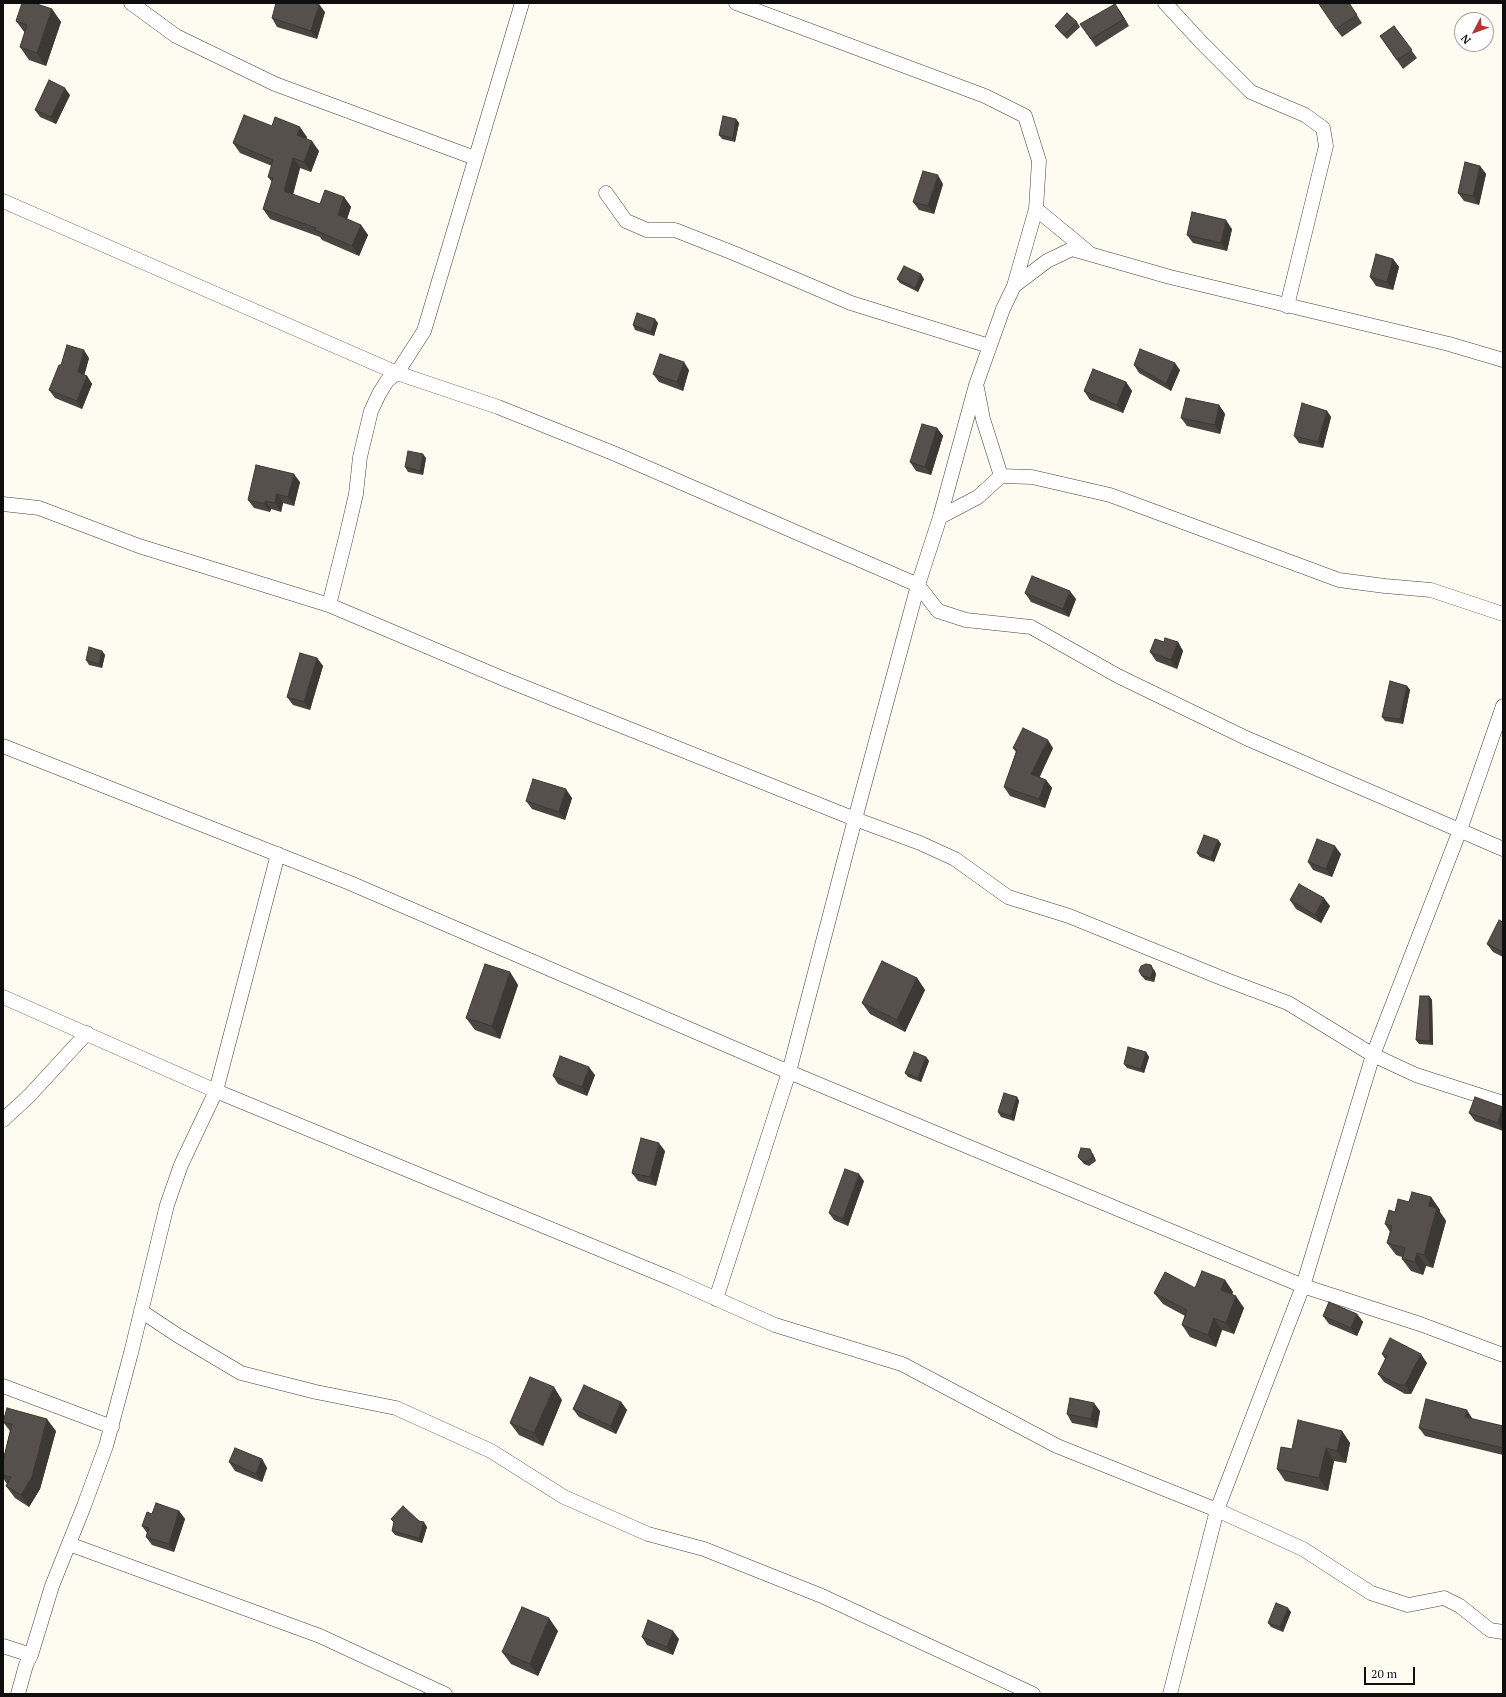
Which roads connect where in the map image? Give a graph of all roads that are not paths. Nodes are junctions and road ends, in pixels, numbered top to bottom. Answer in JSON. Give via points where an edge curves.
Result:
{"nodes":[{"id":1,"x":131,"y":3,"type":"edge"},
{"id":2,"x":522,"y":3,"type":"edge"},
{"id":3,"x":736,"y":3,"type":"edge"},
{"id":4,"x":1165,"y":3,"type":"edge"},
{"id":5,"x":475,"y":158,"type":"junction"},
{"id":6,"x":606,"y":193,"type":"dead end"},
{"id":7,"x":3,"y":201,"type":"edge"},
{"id":8,"x":1036,"y":210,"type":"junction"},
{"id":9,"x":1090,"y":254,"type":"junction"},
{"id":10,"x":1014,"y":286,"type":"junction"},
{"id":11,"x":1287,"y":306,"type":"junction"},
{"id":12,"x":988,"y":346,"type":"junction"},
{"id":13,"x":1503,"y":360,"type":"edge"},
{"id":14,"x":398,"y":372,"type":"junction"},
{"id":15,"x":976,"y":385,"type":"junction"},
{"id":16,"x":1001,"y":476,"type":"junction"},
{"id":17,"x":3,"y":504,"type":"edge"},
{"id":18,"x":940,"y":517,"type":"junction"},
{"id":19,"x":918,"y":585,"type":"junction"},
{"id":20,"x":328,"y":605,"type":"junction"},
{"id":21,"x":1503,"y":614,"type":"edge"},
{"id":22,"x":1503,"y":706,"type":"edge"},
{"id":23,"x":3,"y":746,"type":"edge"},
{"id":24,"x":855,"y":819,"type":"junction"},
{"id":25,"x":1460,"y":830,"type":"junction"},
{"id":26,"x":1503,"y":849,"type":"edge"},
{"id":27,"x":278,"y":854,"type":"junction"},
{"id":28,"x":3,"y":997,"type":"edge"},
{"id":29,"x":87,"y":1033,"type":"junction"},
{"id":30,"x":1373,"y":1055,"type":"junction"},
{"id":31,"x":789,"y":1072,"type":"junction"},
{"id":32,"x":216,"y":1091,"type":"junction"},
{"id":33,"x":1503,"y":1103,"type":"edge"},
{"id":34,"x":3,"y":1120,"type":"edge"},
{"id":35,"x":1303,"y":1286,"type":"junction"},
{"id":36,"x":716,"y":1299,"type":"junction"},
{"id":37,"x":141,"y":1311,"type":"junction"},
{"id":38,"x":1503,"y":1355,"type":"edge"},
{"id":39,"x":3,"y":1386,"type":"edge"},
{"id":40,"x":112,"y":1427,"type":"junction"},
{"id":41,"x":1217,"y":1510,"type":"junction"},
{"id":42,"x":69,"y":1544,"type":"junction"},
{"id":43,"x":1503,"y":1632,"type":"edge"},
{"id":44,"x":3,"y":1646,"type":"edge"},
{"id":45,"x":31,"y":1655,"type":"junction"},
{"id":46,"x":18,"y":1694,"type":"edge"},
{"id":47,"x":445,"y":1694,"type":"edge"},
{"id":48,"x":1034,"y":1694,"type":"edge"},
{"id":49,"x":1170,"y":1694,"type":"edge"}],
"edges":[{"from":1,"to":5,"type":"street","via":[[176,36],[275,84]]},
{"from":2,"to":5,"type":"street"},
{"from":3,"to":8,"type":"street","via":[[970,90],[1025,116],[1039,161]]},
{"from":4,"to":11,"type":"street","via":[[1251,92],[1305,115],[1323,128],[1326,146]]},
{"from":5,"to":14,"type":"street","via":[[424,330]]},
{"from":6,"to":12,"type":"street","via":[[626,221],[647,230],[675,230],[851,303]]},
{"from":7,"to":14,"type":"street"},
{"from":8,"to":9,"type":"street"},
{"from":8,"to":10,"type":"street"},
{"from":9,"to":10,"type":"street","via":[[1072,249]]},
{"from":9,"to":11,"type":"street"},
{"from":10,"to":12,"type":"street"},
{"from":11,"to":13,"type":"street","via":[[1450,344]]},
{"from":12,"to":15,"type":"street"},
{"from":14,"to":19,"type":"street","via":[[498,407],[613,453]]},
{"from":14,"to":20,"type":"street","via":[[387,381],[371,410],[360,457],[356,494]]},
{"from":15,"to":16,"type":"street","via":[[983,420]]},
{"from":15,"to":18,"type":"street"},
{"from":16,"to":18,"type":"street","via":[[978,497]]},
{"from":16,"to":21,"type":"street","via":[[1032,477],[1110,495],[1339,580],[1431,590]]},
{"from":17,"to":20,"type":"street","via":[[39,508],[140,546]]},
{"from":18,"to":19,"type":"street"},
{"from":19,"to":24,"type":"street"},
{"from":19,"to":25,"type":"street","via":[[938,611],[966,620],[1031,627],[1118,676],[1246,738]]},
{"from":20,"to":24,"type":"street","via":[[504,679]]},
{"from":22,"to":25,"type":"street"},
{"from":23,"to":27,"type":"street"},
{"from":24,"to":30,"type":"street","via":[[955,859],[1008,897],[1069,916],[1288,1003]]},
{"from":24,"to":31,"type":"street"},
{"from":25,"to":26,"type":"street"},
{"from":25,"to":30,"type":"street"},
{"from":27,"to":31,"type":"street"},
{"from":27,"to":32,"type":"street"},
{"from":28,"to":29,"type":"street"},
{"from":29,"to":32,"type":"street"},
{"from":29,"to":34,"type":"street","via":[[29,1096]]},
{"from":30,"to":33,"type":"street","via":[[1416,1074]]},
{"from":30,"to":35,"type":"street"},
{"from":31,"to":35,"type":"street"},
{"from":31,"to":36,"type":"street"},
{"from":32,"to":36,"type":"street"},
{"from":32,"to":37,"type":"street","via":[[181,1165],[167,1205]]},
{"from":35,"to":38,"type":"street","via":[[1420,1324]]},
{"from":35,"to":41,"type":"street"},
{"from":36,"to":41,"type":"street","via":[[774,1325],[902,1364],[1057,1446]]},
{"from":37,"to":40,"type":"street"},
{"from":37,"to":48,"type":"street","via":[[241,1373],[316,1392],[396,1408],[491,1451],[564,1498],[648,1534],[704,1549],[822,1596]]},
{"from":39,"to":40,"type":"street"},
{"from":40,"to":42,"type":"street"},
{"from":41,"to":43,"type":"street","via":[[1303,1549],[1371,1593],[1408,1605],[1444,1598],[1460,1606],[1490,1630]]},
{"from":41,"to":49,"type":"street"},
{"from":42,"to":45,"type":"street","via":[[52,1586]]},
{"from":42,"to":47,"type":"street","via":[[320,1636]]},
{"from":44,"to":45,"type":"street"},
{"from":45,"to":46,"type":"street"}]}
